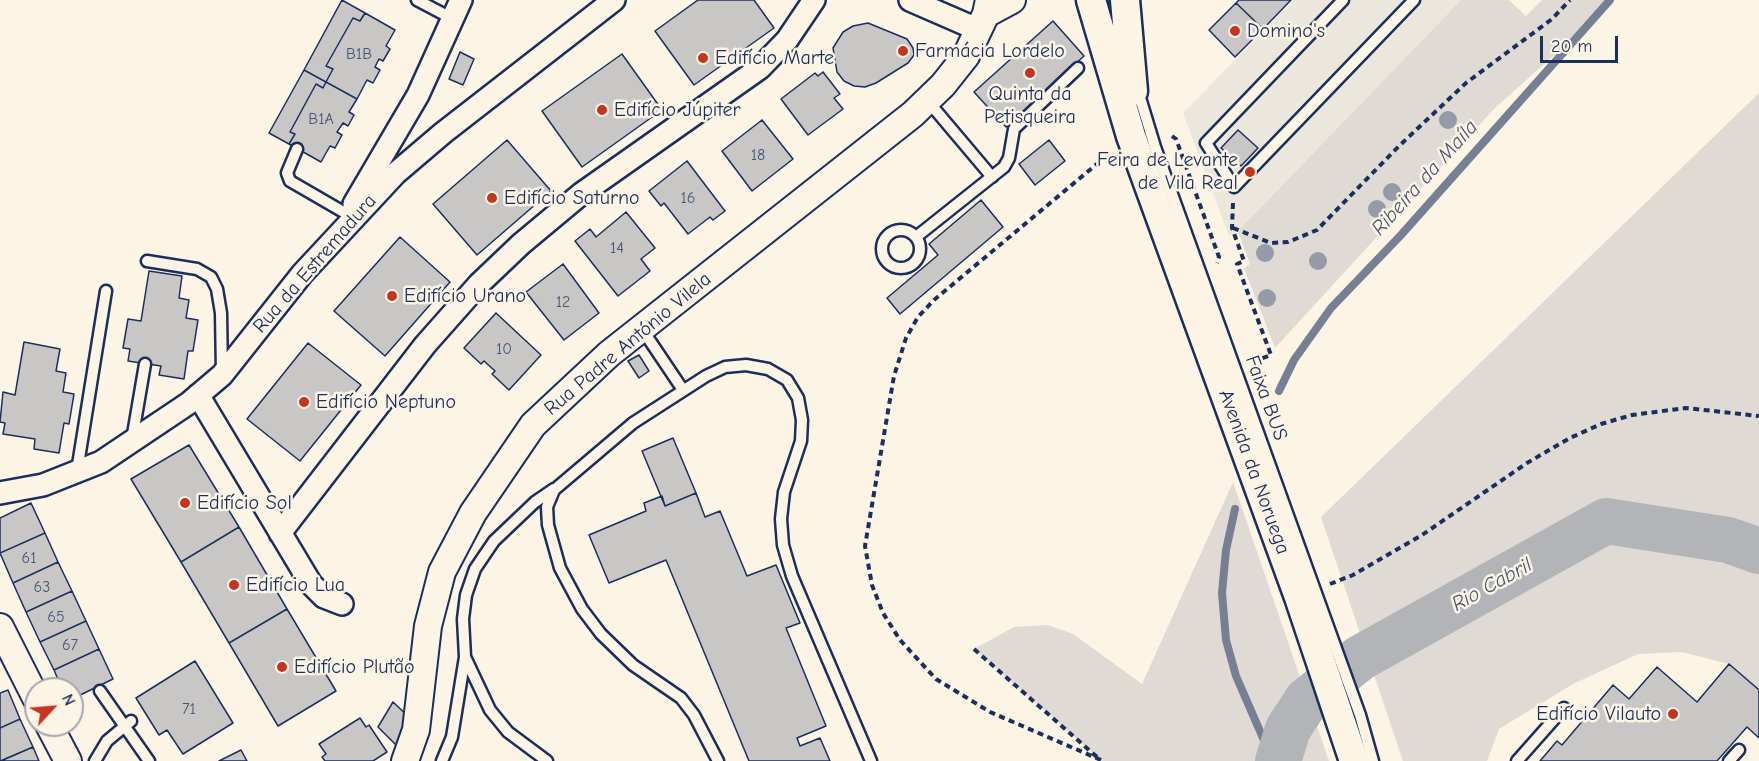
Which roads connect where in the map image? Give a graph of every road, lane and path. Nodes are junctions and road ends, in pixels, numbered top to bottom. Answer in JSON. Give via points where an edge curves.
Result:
{"nodes":[{"id":1,"x":417,"y":0,"type":"edge"},
{"id":2,"x":614,"y":0,"type":"edge"},
{"id":3,"x":814,"y":0,"type":"edge"},
{"id":4,"x":910,"y":0,"type":"edge"},
{"id":5,"x":1012,"y":0,"type":"edge"},
{"id":6,"x":1091,"y":0,"type":"edge"},
{"id":7,"x":1125,"y":0,"type":"edge"},
{"id":8,"x":1343,"y":0,"type":"edge"},
{"id":9,"x":1414,"y":0,"type":"edge"},
{"id":10,"x":1570,"y":0,"type":"edge"},
{"id":11,"x":457,"y":9,"type":"edge"},
{"id":12,"x":985,"y":15,"type":"edge"},
{"id":13,"x":1127,"y":46,"type":"junction"},
{"id":14,"x":1078,"y":68,"type":"dead end"},
{"id":15,"x":927,"y":100,"type":"junction"},
{"id":16,"x":1166,"y":134,"type":"dead end"},
{"id":17,"x":1131,"y":136,"type":"junction"},
{"id":18,"x":297,"y":149,"type":"dead end"},
{"id":19,"x":992,"y":177,"type":"junction"},
{"id":20,"x":1150,"y":185,"type":"junction"},
{"id":21,"x":1234,"y":187,"type":"junction"},
{"id":22,"x":347,"y":214,"type":"junction"},
{"id":23,"x":1232,"y":228,"type":"junction"},
{"id":24,"x":916,"y":237,"type":"dead end"},
{"id":25,"x":328,"y":245,"type":"junction"},
{"id":26,"x":147,"y":261,"type":"dead end"},
{"id":27,"x":1214,"y":273,"type":"dead end"},
{"id":28,"x":106,"y":291,"type":"dead end"},
{"id":29,"x":641,"y":328,"type":"junction"},
{"id":30,"x":145,"y":364,"type":"dead end"},
{"id":31,"x":1247,"y":364,"type":"dead end"},
{"id":32,"x":222,"y":375,"type":"junction"},
{"id":33,"x":683,"y":390,"type":"junction"},
{"id":34,"x":198,"y":395,"type":"junction"},
{"id":35,"x":1759,"y":416,"type":"edge"},
{"id":36,"x":132,"y":442,"type":"junction"},
{"id":37,"x":76,"y":474,"type":"junction"},
{"id":38,"x":564,"y":482,"type":"junction"},
{"id":39,"x":0,"y":493,"type":"edge"},
{"id":40,"x":280,"y":532,"type":"junction"},
{"id":41,"x":1308,"y":594,"type":"junction"},
{"id":42,"x":342,"y":604,"type":"dead end"},
{"id":43,"x":0,"y":627,"type":"edge"},
{"id":44,"x":974,"y":649,"type":"dead end"},
{"id":45,"x":465,"y":657,"type":"junction"},
{"id":46,"x":25,"y":677,"type":"edge"},
{"id":47,"x":100,"y":691,"type":"dead end"},
{"id":48,"x":1564,"y":708,"type":"dead end"},
{"id":49,"x":1351,"y":717,"type":"junction"},
{"id":50,"x":127,"y":723,"type":"junction"},
{"id":51,"x":56,"y":737,"type":"edge"},
{"id":52,"x":1739,"y":750,"type":"dead end"},
{"id":53,"x":68,"y":761,"type":"edge"},
{"id":54,"x":95,"y":761,"type":"edge"},
{"id":55,"x":149,"y":761,"type":"edge"},
{"id":56,"x":405,"y":761,"type":"edge"},
{"id":57,"x":442,"y":761,"type":"edge"},
{"id":58,"x":547,"y":761,"type":"edge"},
{"id":59,"x":718,"y":761,"type":"edge"},
{"id":60,"x":872,"y":761,"type":"edge"},
{"id":61,"x":1102,"y":761,"type":"edge"},
{"id":62,"x":1354,"y":761,"type":"edge"},
{"id":63,"x":1373,"y":761,"type":"edge"},
{"id":64,"x":1517,"y":761,"type":"edge"},
{"id":65,"x":1729,"y":761,"type":"edge"}],
"edges":[{"from":1,"to":11,"type":"lane"},
{"from":2,"to":25,"type":"street","name":"Rua da Estremadura","via":[[420,152]]},
{"from":3,"to":40,"type":"street","via":[[787,40],[760,68],[581,194],[479,284],[425,345]]},
{"from":4,"to":12,"type":"street"},
{"from":5,"to":12,"type":"street"},
{"from":6,"to":17,"type":"main road","name":"Avenida da Noruega"},
{"from":7,"to":13,"type":"main road","name":"Avenida da Noruega"},
{"from":8,"to":21,"type":"lane","via":[[1206,142]]},
{"from":9,"to":21,"type":"lane"},
{"from":10,"to":23,"type":"path","via":[[1552,19],[1466,83],[1317,230],[1288,242],[1271,243]]},
{"from":11,"to":22,"type":"street","via":[[418,95]]},
{"from":12,"to":15,"type":"street","name":"Rua Padre António Vilela","via":[[959,67]]},
{"from":13,"to":20,"type":"main road","name":"Avenida da Noruega"},
{"from":13,"to":41,"type":"lane","name":"Faixa BUS","via":[[1155,147]]},
{"from":14,"to":19,"type":"lane","via":[[1019,122],[1011,137],[1009,158]]},
{"from":15,"to":19,"type":"lane"},
{"from":15,"to":29,"type":"street","name":"Rua Padre António Vilela"},
{"from":16,"to":27,"type":"path","via":[[1176,140],[1219,257]]},
{"from":17,"to":20,"type":"main road","name":"Avenida da Noruega"},
{"from":17,"to":61,"type":"path","via":[[918,317],[897,363],[866,533],[867,565],[877,599],[890,626],[924,667],[970,702]]},
{"from":18,"to":22,"type":"lane","via":[[287,173],[290,181]]},
{"from":19,"to":24,"type":"lane"},
{"from":20,"to":41,"type":"main road","name":"Avenida da Noruega"},
{"from":21,"to":23,"type":"path"},
{"from":22,"to":25,"type":"street"},
{"from":23,"to":31,"type":"path","via":[[1244,261],[1237,264],[1270,355]]},
{"from":25,"to":32,"type":"street","name":"Rua da Estremadura"},
{"from":26,"to":32,"type":"lane","via":[[197,269],[211,277],[221,313]]},
{"from":28,"to":37,"type":"lane"},
{"from":29,"to":33,"type":"lane"},
{"from":29,"to":56,"type":"street","name":"Rua Padre António Vilela","via":[[577,381],[533,425],[453,547],[433,599],[416,730]]},
{"from":30,"to":36,"type":"lane"},
{"from":32,"to":34,"type":"street","name":"Rua da Estremadura"},
{"from":33,"to":38,"type":"lane","via":[[633,423]]},
{"from":33,"to":60,"type":"lane","via":[[725,367],[746,365],[768,369],[787,380],[798,398],[801,441],[784,492],[783,545],[792,576]]},
{"from":34,"to":36,"type":"street","name":"Rua da Estremadura"},
{"from":34,"to":40,"type":"street"},
{"from":35,"to":41,"type":"path","via":[[1686,408],[1632,415],[1601,424],[1527,463],[1422,535],[1353,575]]},
{"from":36,"to":37,"type":"street","name":"Rua da Estremadura"},
{"from":37,"to":39,"type":"street","name":"Rua da Estremadura"},
{"from":38,"to":45,"type":"lane","via":[[513,521],[475,569],[463,619]]},
{"from":38,"to":59,"type":"lane","via":[[554,490],[547,507],[554,547],[569,589],[608,641],[633,665],[681,698]]},
{"from":40,"to":42,"type":"street","via":[[317,592]]},
{"from":41,"to":49,"type":"main road","name":"Avenida da Noruega"},
{"from":43,"to":46,"type":"street"},
{"from":44,"to":61,"type":"path"},
{"from":45,"to":57,"type":"lane","via":[[452,737]]},
{"from":45,"to":58,"type":"lane","via":[[490,710],[508,732]]},
{"from":47,"to":50,"type":"lane"},
{"from":48,"to":64,"type":"lane"},
{"from":49,"to":62,"type":"main road","name":"Avenida da Noruega"},
{"from":49,"to":63,"type":"lane"},
{"from":50,"to":54,"type":"lane","via":[[107,741]]},
{"from":50,"to":55,"type":"lane"},
{"from":51,"to":53,"type":"street"},
{"from":52,"to":65,"type":"lane"}]}
